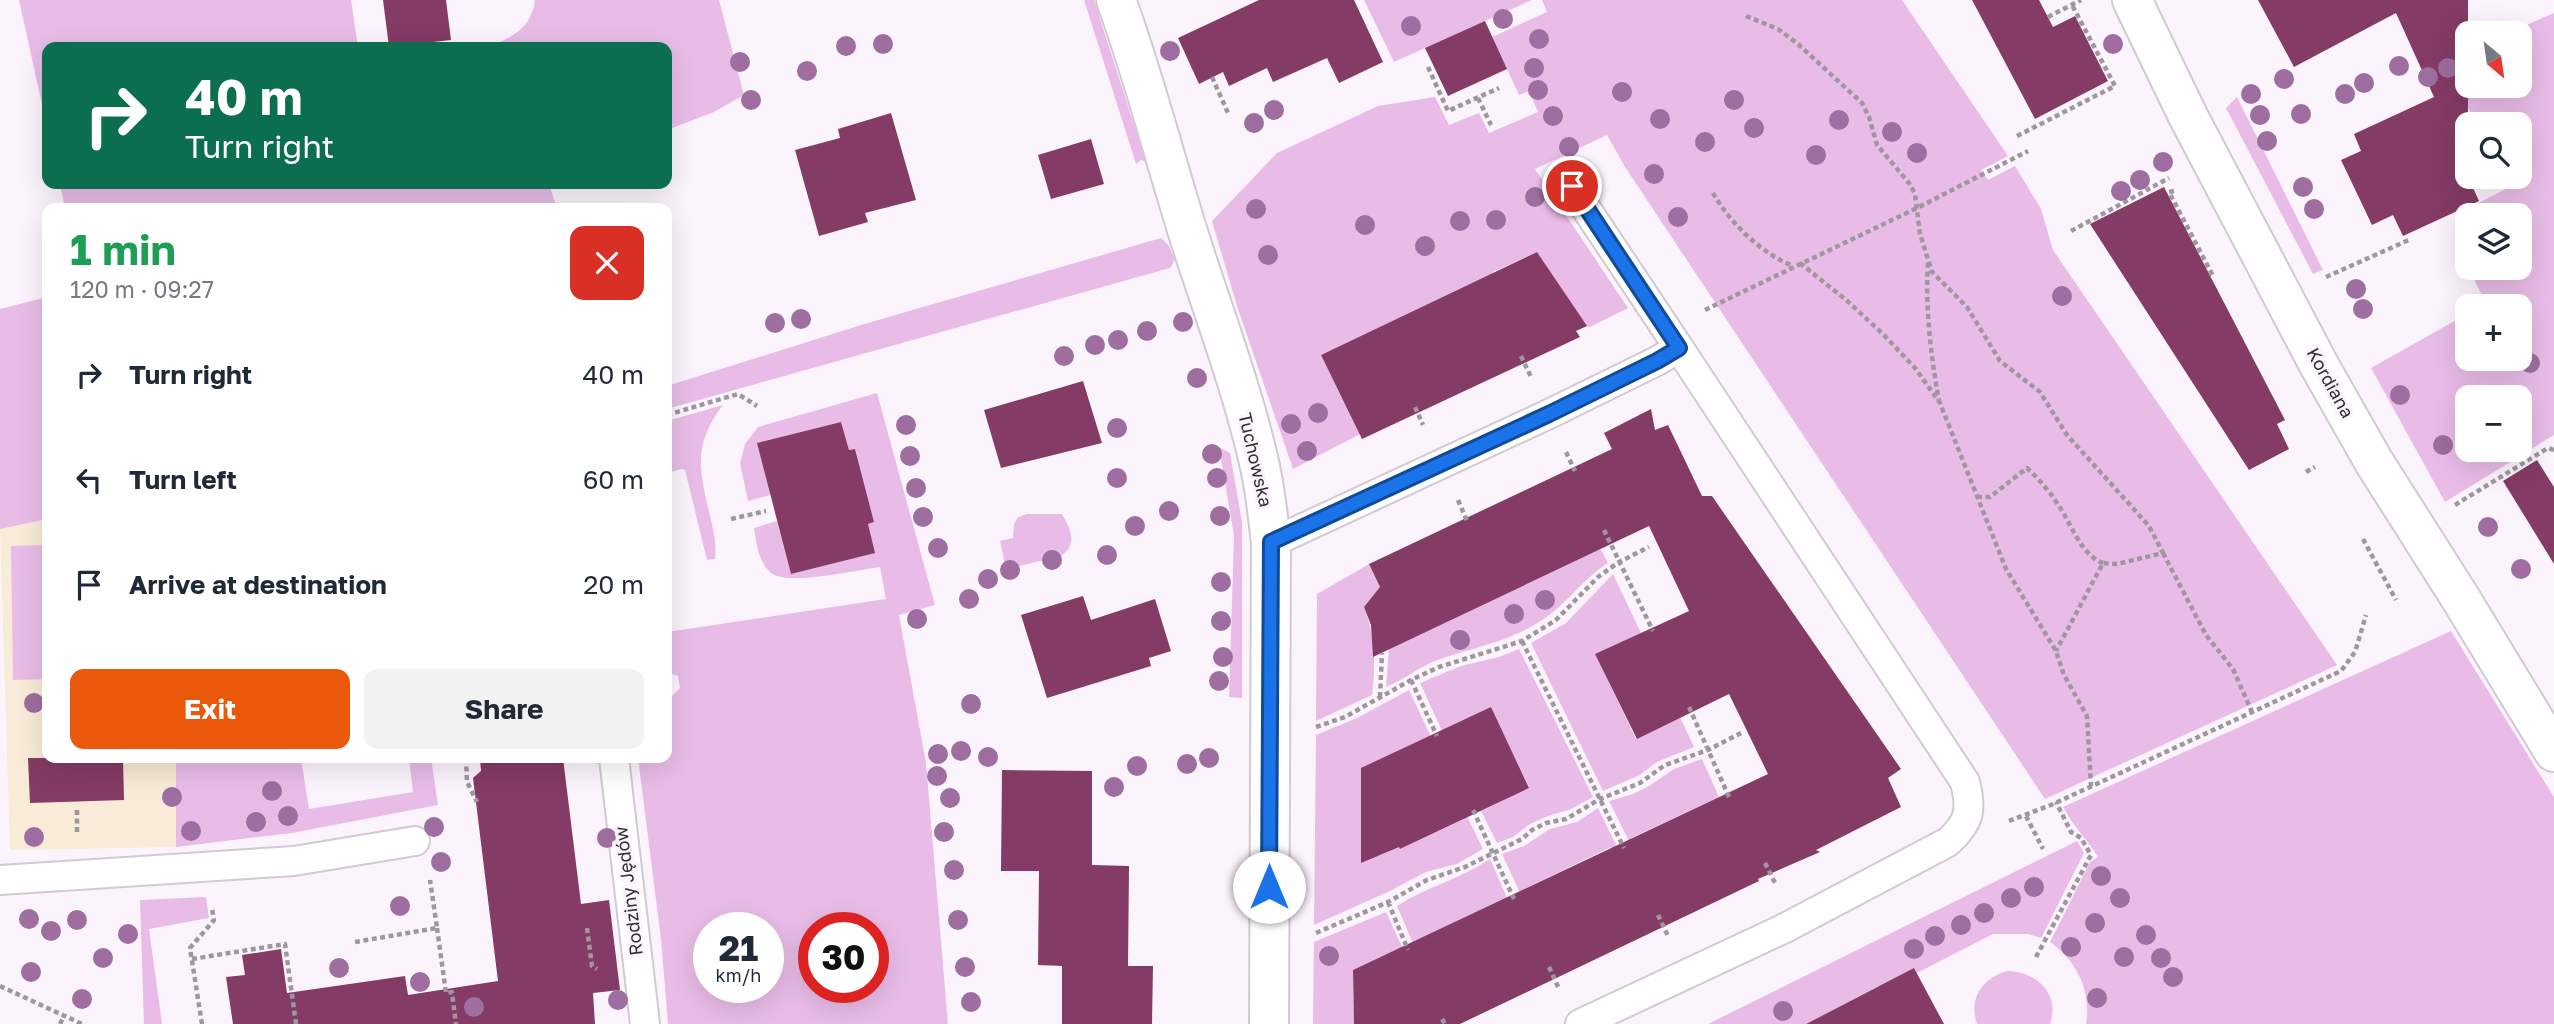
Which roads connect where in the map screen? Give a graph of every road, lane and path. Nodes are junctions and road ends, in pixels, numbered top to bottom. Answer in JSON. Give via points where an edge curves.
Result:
{"nodes":[{"id":1,"x":1116,"y":0,"type":"edge"},
{"id":2,"x":2081,"y":0,"type":"edge"},
{"id":3,"x":2132,"y":0,"type":"edge"},
{"id":4,"x":2072,"y":5,"type":"junction"},
{"id":5,"x":1746,"y":16,"type":"dead end"},
{"id":6,"x":2048,"y":17,"type":"dead end"},
{"id":7,"x":1428,"y":68,"type":"dead end"},
{"id":8,"x":1212,"y":77,"type":"dead end"},
{"id":9,"x":1499,"y":88,"type":"dead end"},
{"id":10,"x":1478,"y":98,"type":"junction"},
{"id":11,"x":1228,"y":113,"type":"dead end"},
{"id":12,"x":1491,"y":125,"type":"dead end"},
{"id":13,"x":2017,"y":136,"type":"dead end"},
{"id":14,"x":2028,"y":151,"type":"dead end"},
{"id":15,"x":2178,"y":173,"type":"dead end"},
{"id":16,"x":1572,"y":186,"type":"dead end"},
{"id":17,"x":1713,"y":193,"type":"dead end"},
{"id":18,"x":1919,"y":207,"type":"junction"},
{"id":19,"x":2071,"y":231,"type":"dead end"},
{"id":20,"x":2412,"y":239,"type":"dead end"},
{"id":21,"x":1928,"y":262,"type":"junction"},
{"id":22,"x":1800,"y":263,"type":"junction"},
{"id":23,"x":1794,"y":267,"type":"junction"},
{"id":24,"x":2326,"y":277,"type":"dead end"},
{"id":25,"x":1674,"y":341,"type":"junction"},
{"id":26,"x":1940,"y":403,"type":"junction"},
{"id":27,"x":757,"y":406,"type":"dead end"},
{"id":28,"x":672,"y":414,"type":"edge"},
{"id":29,"x":2554,"y":450,"type":"edge"},
{"id":30,"x":2315,"y":467,"type":"dead end"},
{"id":31,"x":2306,"y":472,"type":"dead end"},
{"id":32,"x":1977,"y":497,"type":"junction"},
{"id":33,"x":2449,"y":508,"type":"dead end"},
{"id":34,"x":766,"y":511,"type":"dead end"},
{"id":35,"x":731,"y":519,"type":"dead end"},
{"id":36,"x":1604,"y":530,"type":"dead end"},
{"id":37,"x":1271,"y":542,"type":"junction"},
{"id":38,"x":1649,"y":547,"type":"dead end"},
{"id":39,"x":2163,"y":553,"type":"junction"},
{"id":40,"x":1619,"y":562,"type":"junction"},
{"id":41,"x":2103,"y":563,"type":"junction"},
{"id":42,"x":2366,"y":615,"type":"dead end"},
{"id":43,"x":1653,"y":631,"type":"dead end"},
{"id":44,"x":1522,"y":641,"type":"junction"},
{"id":45,"x":2056,"y":650,"type":"junction"},
{"id":46,"x":1382,"y":653,"type":"dead end"},
{"id":47,"x":1411,"y":680,"type":"junction"},
{"id":48,"x":1380,"y":698,"type":"junction"},
{"id":49,"x":1689,"y":707,"type":"dead end"},
{"id":50,"x":2252,"y":712,"type":"junction"},
{"id":51,"x":2548,"y":728,"type":"edge"},
{"id":52,"x":1270,"y":732,"type":"junction"},
{"id":53,"x":1741,"y":733,"type":"dead end"},
{"id":54,"x":1437,"y":736,"type":"dead end"},
{"id":55,"x":1708,"y":750,"type":"junction"},
{"id":56,"x":466,"y":763,"type":"edge"},
{"id":57,"x":615,"y":763,"type":"edge"},
{"id":58,"x":2091,"y":786,"type":"junction"},
{"id":59,"x":1729,"y":797,"type":"dead end"},
{"id":60,"x":1600,"y":799,"type":"junction"},
{"id":61,"x":477,"y":802,"type":"dead end"},
{"id":62,"x":2056,"y":802,"type":"junction"},
{"id":63,"x":76,"y":810,"type":"dead end"},
{"id":64,"x":1473,"y":810,"type":"dead end"},
{"id":65,"x":2026,"y":816,"type":"junction"},
{"id":66,"x":1968,"y":817,"type":"junction"},
{"id":67,"x":77,"y":831,"type":"dead end"},
{"id":68,"x":415,"y":841,"type":"dead end"},
{"id":69,"x":1624,"y":848,"type":"dead end"},
{"id":70,"x":2043,"y":849,"type":"dead end"},
{"id":71,"x":1493,"y":852,"type":"junction"},
{"id":72,"x":1765,"y":863,"type":"dead end"},
{"id":73,"x":0,"y":880,"type":"edge"},
{"id":74,"x":430,"y":881,"type":"dead end"},
{"id":75,"x":1780,"y":892,"type":"dead end"},
{"id":76,"x":210,"y":897,"type":"dead end"},
{"id":77,"x":1514,"y":899,"type":"dead end"},
{"id":78,"x":1388,"y":902,"type":"junction"},
{"id":79,"x":1658,"y":915,"type":"dead end"},
{"id":80,"x":438,"y":928,"type":"junction"},
{"id":81,"x":1669,"y":938,"type":"dead end"},
{"id":82,"x":1268,"y":939,"type":"junction"},
{"id":83,"x":355,"y":942,"type":"dead end"},
{"id":84,"x":1408,"y":950,"type":"dead end"},
{"id":85,"x":2036,"y":957,"type":"dead end"},
{"id":86,"x":192,"y":959,"type":"junction"},
{"id":87,"x":1549,"y":967,"type":"dead end"},
{"id":88,"x":0,"y":986,"type":"edge"},
{"id":89,"x":1560,"y":990,"type":"dead end"},
{"id":90,"x":64,"y":1016,"type":"junction"},
{"id":91,"x":61,"y":1024,"type":"edge"},
{"id":92,"x":82,"y":1024,"type":"edge"},
{"id":93,"x":201,"y":1024,"type":"edge"},
{"id":94,"x":296,"y":1024,"type":"edge"},
{"id":95,"x":456,"y":1024,"type":"edge"},
{"id":96,"x":645,"y":1024,"type":"edge"},
{"id":97,"x":1269,"y":1024,"type":"edge"},
{"id":98,"x":1580,"y":1024,"type":"edge"}],
"edges":[{"from":1,"to":37,"type":"street","name":"Tuchowska","via":[[1259,459]]},
{"from":2,"to":4,"type":"path"},
{"from":3,"to":51,"type":"street","name":"Kordiana","via":[[2188,116],[2367,450]]},
{"from":4,"to":6,"type":"path"},
{"from":4,"to":13,"type":"path","via":[[2115,86]]},
{"from":5,"to":18,"type":"path","via":[[1778,29],[1798,44],[1862,103],[1878,145],[1909,183]]},
{"from":7,"to":10,"type":"path","via":[[1448,111]]},
{"from":8,"to":11,"type":"path"},
{"from":9,"to":10,"type":"path"},
{"from":10,"to":12,"type":"path"},
{"from":14,"to":18,"type":"path"},
{"from":15,"to":19,"type":"path"},
{"from":16,"to":25,"type":"lane"},
{"from":17,"to":23,"type":"path","via":[[1724,212],[1755,241]]},
{"from":18,"to":21,"type":"path"},
{"from":18,"to":22,"type":"path"},
{"from":20,"to":24,"type":"path"},
{"from":21,"to":26,"type":"path","via":[[1930,331]]},
{"from":21,"to":39,"type":"path","via":[[1932,272],[1967,307],[2000,361],[2040,392],[2067,435],[2149,526]]},
{"from":22,"to":23,"type":"path"},
{"from":22,"to":26,"type":"path","via":[[1883,334]]},
{"from":23,"to":25,"type":"path","via":[[1716,303]]},
{"from":25,"to":37,"type":"lane","via":[[1657,361]]},
{"from":25,"to":66,"type":"lane","via":[[1965,782]]},
{"from":26,"to":32,"type":"path"},
{"from":27,"to":28,"type":"path","via":[[738,394]]},
{"from":29,"to":33,"type":"path","via":[[2548,448]]},
{"from":30,"to":31,"type":"path"},
{"from":32,"to":41,"type":"path","via":[[1990,497],[2027,468],[2059,505],[2082,544]]},
{"from":32,"to":45,"type":"path","via":[[2006,569]]},
{"from":34,"to":35,"type":"path"},
{"from":36,"to":40,"type":"path"},
{"from":37,"to":52,"type":"street","name":"Tuchowska"},
{"from":38,"to":40,"type":"path"},
{"from":39,"to":41,"type":"path","via":[[2117,565]]},
{"from":39,"to":50,"type":"path","via":[[2206,635],[2233,669]]},
{"from":40,"to":43,"type":"path"},
{"from":40,"to":44,"type":"path","via":[[1556,620]]},
{"from":41,"to":45,"type":"path"},
{"from":42,"to":50,"type":"path","via":[[2355,652],[2341,671]]},
{"from":44,"to":47,"type":"path"},
{"from":44,"to":60,"type":"path"},
{"from":45,"to":58,"type":"path","via":[[2087,716]]},
{"from":46,"to":48,"type":"path"},
{"from":47,"to":48,"type":"path"},
{"from":47,"to":54,"type":"path"},
{"from":48,"to":52,"type":"path","via":[[1316,727]]},
{"from":49,"to":55,"type":"path"},
{"from":50,"to":58,"type":"path"},
{"from":52,"to":82,"type":"street","name":"Tuchowska"},
{"from":53,"to":55,"type":"path"},
{"from":55,"to":59,"type":"path"},
{"from":55,"to":60,"type":"path","via":[[1676,760],[1640,783]]},
{"from":56,"to":61,"type":"path","via":[[467,782]]},
{"from":57,"to":96,"type":"lane","name":"Rodziny Jędów"},
{"from":58,"to":62,"type":"path"},
{"from":60,"to":69,"type":"path"},
{"from":60,"to":71,"type":"path"},
{"from":62,"to":65,"type":"path"},
{"from":62,"to":85,"type":"path","via":[[2071,832],[2081,838],[2091,855]]},
{"from":63,"to":67,"type":"path"},
{"from":64,"to":71,"type":"path"},
{"from":65,"to":66,"type":"path","via":[[2003,822]]},
{"from":65,"to":70,"type":"path"},
{"from":66,"to":98,"type":"lane","via":[[1960,831],[1936,848],[1783,929]]},
{"from":68,"to":73,"type":"lane","via":[[295,861]]},
{"from":71,"to":77,"type":"path"},
{"from":71,"to":78,"type":"path"},
{"from":72,"to":75,"type":"path"},
{"from":74,"to":80,"type":"path"},
{"from":76,"to":86,"type":"path","via":[[214,920],[190,948]]},
{"from":78,"to":82,"type":"path","via":[[1314,934]]},
{"from":78,"to":84,"type":"path"},
{"from":79,"to":81,"type":"path"},
{"from":80,"to":83,"type":"path"},
{"from":80,"to":95,"type":"path","via":[[446,993],[452,992]]},
{"from":82,"to":97,"type":"street","name":"Tuchowska"},
{"from":86,"to":93,"type":"path"},
{"from":86,"to":94,"type":"path","via":[[285,944]]},
{"from":87,"to":89,"type":"path"},
{"from":88,"to":90,"type":"path"},
{"from":90,"to":91,"type":"path"},
{"from":90,"to":92,"type":"path"}]}
